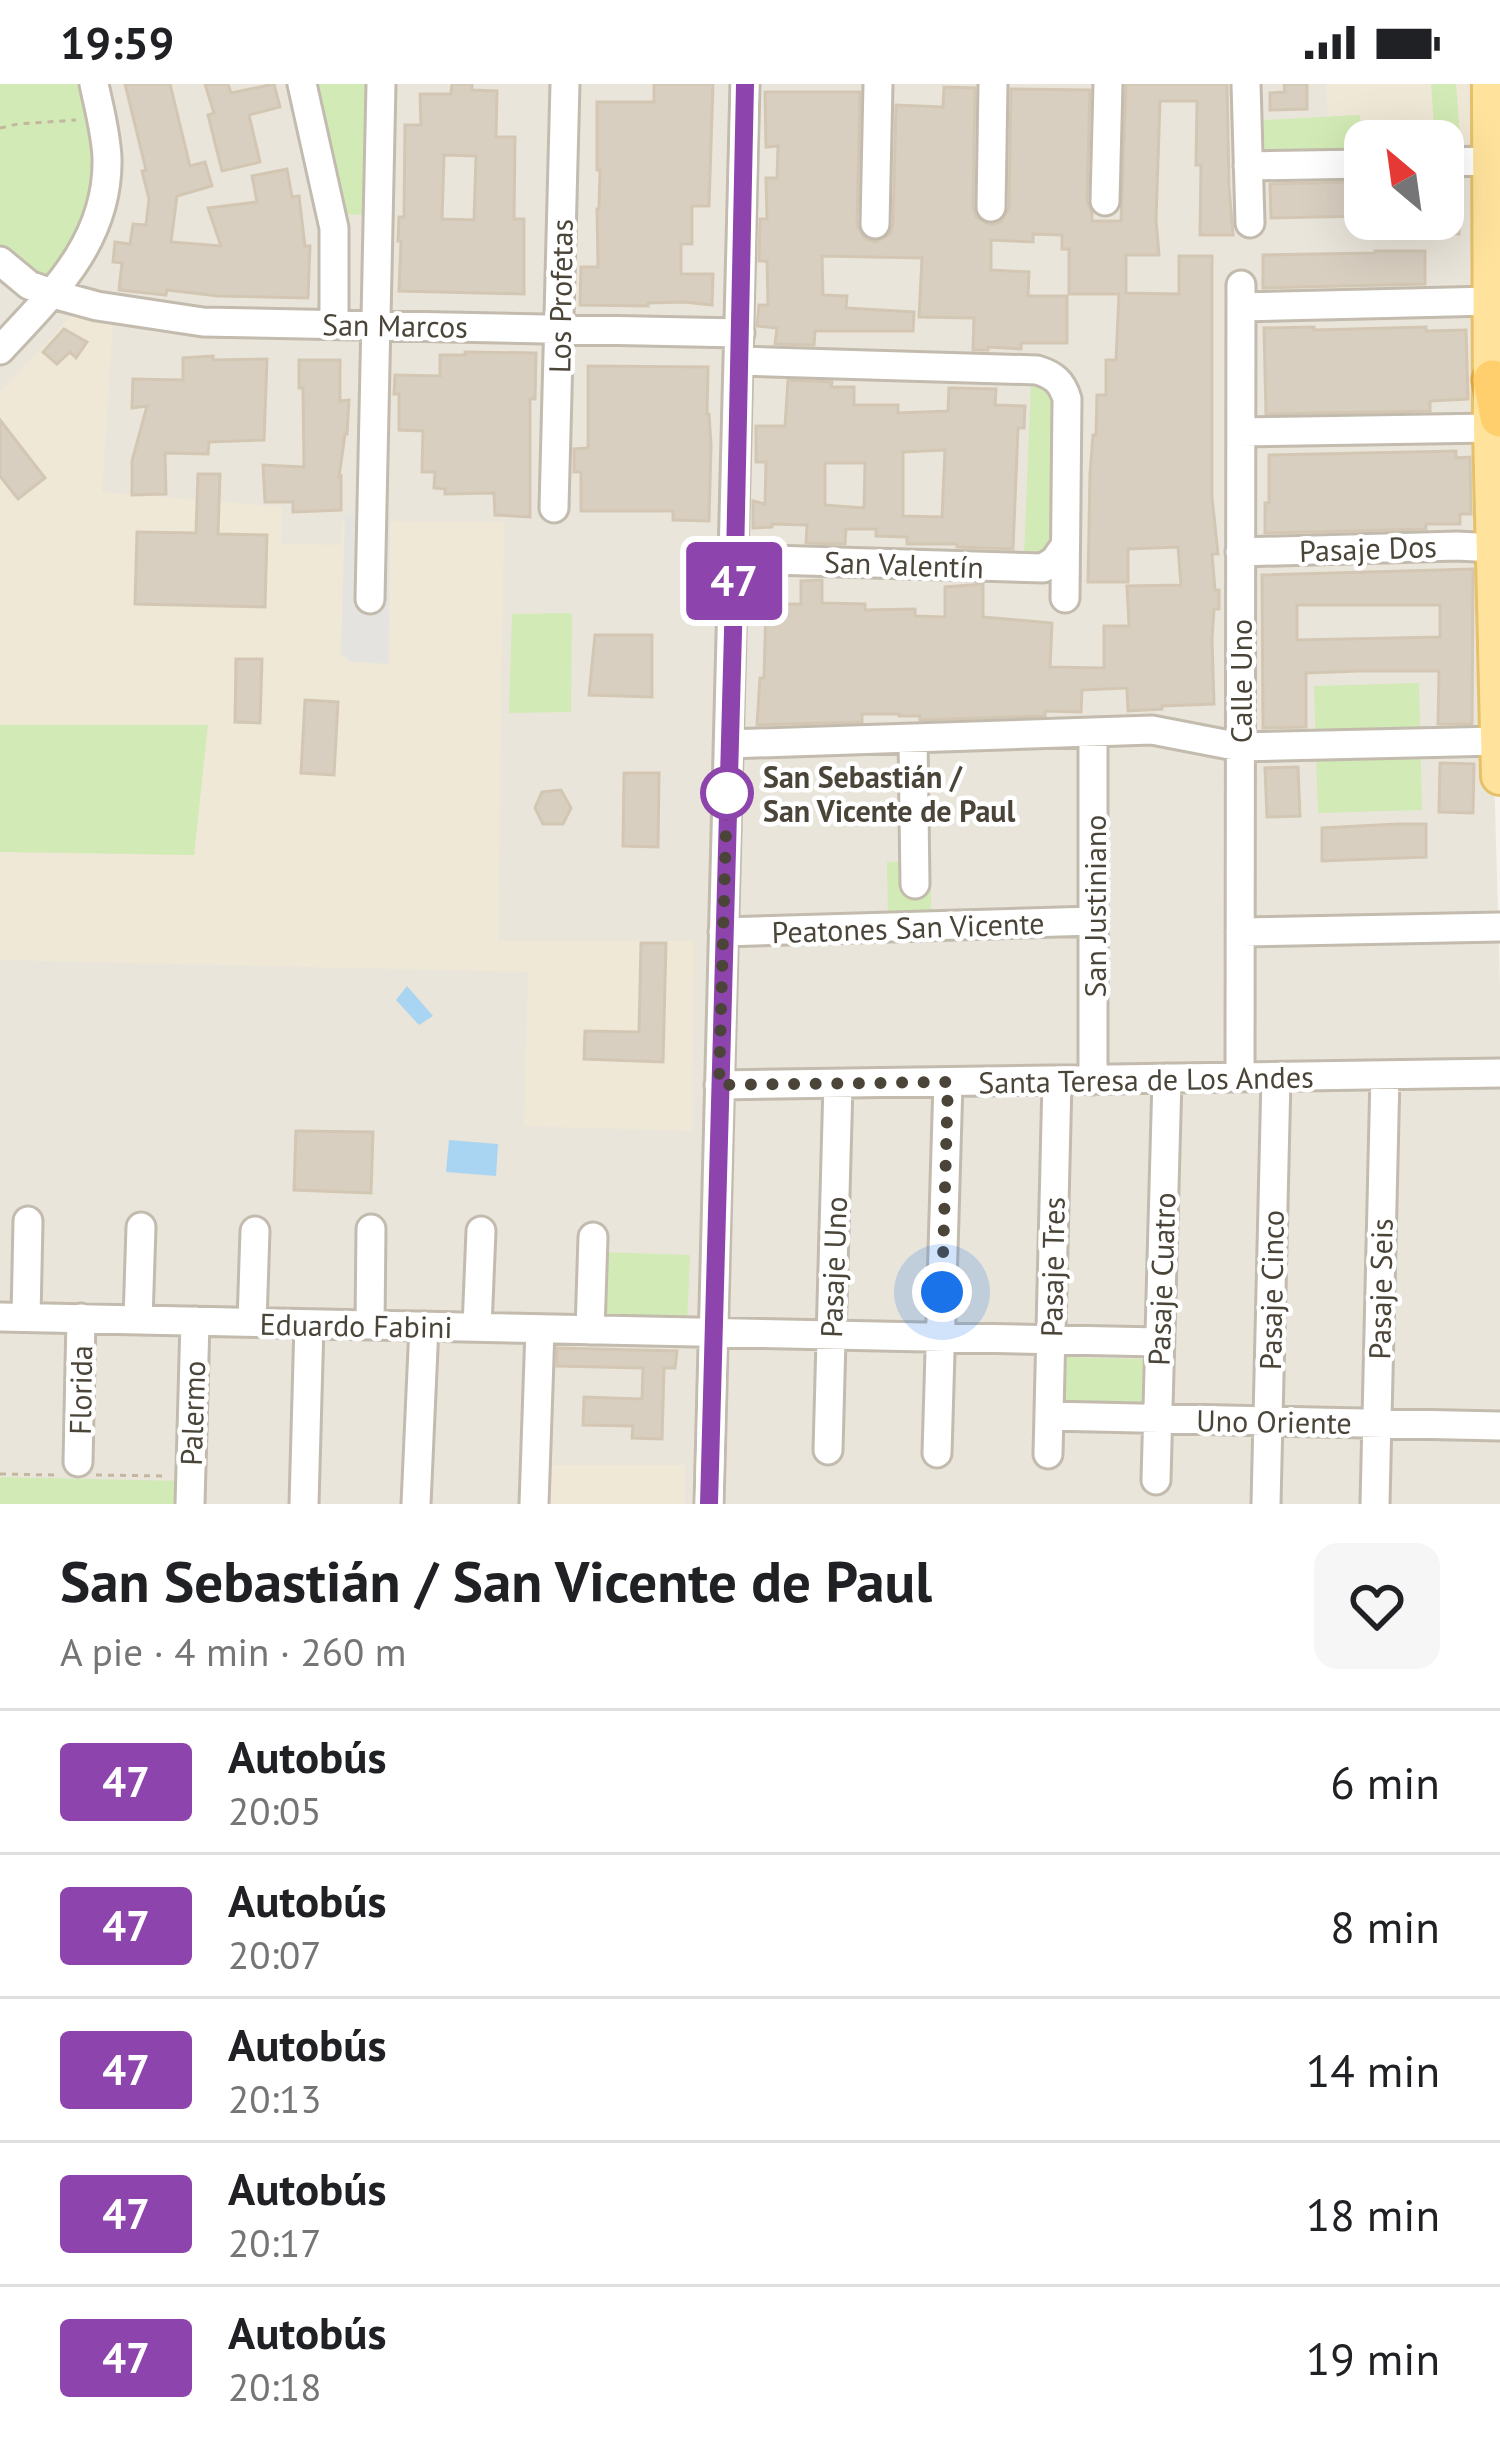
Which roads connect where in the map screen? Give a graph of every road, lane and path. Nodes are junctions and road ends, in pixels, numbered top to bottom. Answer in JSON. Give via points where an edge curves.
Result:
{"nodes":[{"id":1,"x":94,"y":84,"type":"edge"},
{"id":2,"x":302,"y":84,"type":"edge"},
{"id":3,"x":381,"y":84,"type":"edge"},
{"id":4,"x":565,"y":84,"type":"edge"},
{"id":5,"x":745,"y":84,"type":"edge"},
{"id":6,"x":878,"y":84,"type":"edge"},
{"id":7,"x":993,"y":84,"type":"edge"},
{"id":8,"x":1108,"y":84,"type":"edge"},
{"id":9,"x":1246,"y":84,"type":"edge"},
{"id":10,"x":1491,"y":84,"type":"edge"},
{"id":11,"x":80,"y":120,"type":"dead end"},
{"id":12,"x":0,"y":128,"type":"edge"},
{"id":13,"x":1492,"y":161,"type":"junction"},
{"id":14,"x":1464,"y":162,"type":"edge"},
{"id":15,"x":1344,"y":164,"type":"edge"},
{"id":16,"x":1248,"y":166,"type":"junction"},
{"id":17,"x":1105,"y":201,"type":"dead end"},
{"id":18,"x":991,"y":207,"type":"dead end"},
{"id":19,"x":1250,"y":223,"type":"dead end"},
{"id":20,"x":875,"y":224,"type":"dead end"},
{"id":21,"x":334,"y":229,"type":"junction"},
{"id":22,"x":377,"y":230,"type":"junction"},
{"id":23,"x":0,"y":261,"type":"edge"},
{"id":24,"x":52,"y":294,"type":"junction"},
{"id":25,"x":1492,"y":301,"type":"junction"},
{"id":26,"x":334,"y":324,"type":"junction"},
{"id":27,"x":375,"y":324,"type":"junction"},
{"id":28,"x":559,"y":329,"type":"junction"},
{"id":29,"x":739,"y":347,"type":"junction"},
{"id":30,"x":0,"y":350,"type":"edge"},
{"id":31,"x":1495,"y":408,"type":"edge"},
{"id":32,"x":1241,"y":432,"type":"junction"},
{"id":33,"x":554,"y":508,"type":"dead end"},
{"id":34,"x":1064,"y":547,"type":"junction"},
{"id":35,"x":1495,"y":548,"type":"junction"},
{"id":36,"x":1240,"y":552,"type":"junction"},
{"id":37,"x":735,"y":559,"type":"junction"},
{"id":38,"x":1064,"y":598,"type":"dead end"},
{"id":39,"x":370,"y":599,"type":"dead end"},
{"id":40,"x":1094,"y":732,"type":"junction"},
{"id":41,"x":913,"y":738,"type":"junction"},
{"id":42,"x":1499,"y":741,"type":"edge"},
{"id":43,"x":729,"y":744,"type":"junction"},
{"id":44,"x":1240,"y":747,"type":"junction"},
{"id":45,"x":1500,"y":776,"type":"edge"},
{"id":46,"x":914,"y":884,"type":"dead end"},
{"id":47,"x":1094,"y":921,"type":"junction"},
{"id":48,"x":1500,"y":927,"type":"edge"},
{"id":49,"x":723,"y":932,"type":"junction"},
{"id":50,"x":1240,"y":932,"type":"junction"},
{"id":51,"x":1500,"y":1073,"type":"edge"},
{"id":52,"x":1385,"y":1075,"type":"junction"},
{"id":53,"x":1276,"y":1076,"type":"junction"},
{"id":54,"x":1240,"y":1077,"type":"junction"},
{"id":55,"x":1167,"y":1078,"type":"junction"},
{"id":56,"x":1057,"y":1080,"type":"junction"},
{"id":57,"x":1094,"y":1080,"type":"junction"},
{"id":58,"x":948,"y":1082,"type":"junction"},
{"id":59,"x":838,"y":1084,"type":"junction"},
{"id":60,"x":719,"y":1085,"type":"junction"},
{"id":61,"x":28,"y":1221,"type":"dead end"},
{"id":62,"x":141,"y":1227,"type":"dead end"},
{"id":63,"x":371,"y":1228,"type":"dead end"},
{"id":64,"x":255,"y":1231,"type":"dead end"},
{"id":65,"x":481,"y":1231,"type":"dead end"},
{"id":66,"x":593,"y":1237,"type":"dead end"},
{"id":67,"x":13,"y":1317,"type":"edge"},
{"id":68,"x":81,"y":1318,"type":"junction"},
{"id":69,"x":138,"y":1320,"type":"junction"},
{"id":70,"x":196,"y":1321,"type":"junction"},
{"id":71,"x":252,"y":1322,"type":"junction"},
{"id":72,"x":309,"y":1324,"type":"junction"},
{"id":73,"x":370,"y":1325,"type":"junction"},
{"id":74,"x":424,"y":1326,"type":"junction"},
{"id":75,"x":477,"y":1327,"type":"junction"},
{"id":76,"x":539,"y":1329,"type":"junction"},
{"id":77,"x":590,"y":1330,"type":"junction"},
{"id":78,"x":713,"y":1333,"type":"junction"},
{"id":79,"x":831,"y":1335,"type":"junction"},
{"id":80,"x":940,"y":1337,"type":"junction"},
{"id":81,"x":1051,"y":1340,"type":"junction"},
{"id":82,"x":1159,"y":1342,"type":"junction"},
{"id":83,"x":1049,"y":1416,"type":"junction"},
{"id":84,"x":1157,"y":1418,"type":"junction"},
{"id":85,"x":1268,"y":1420,"type":"junction"},
{"id":86,"x":1377,"y":1423,"type":"junction"},
{"id":87,"x":1500,"y":1426,"type":"edge"},
{"id":88,"x":829,"y":1450,"type":"dead end"},
{"id":89,"x":937,"y":1453,"type":"dead end"},
{"id":90,"x":1048,"y":1454,"type":"dead end"},
{"id":91,"x":78,"y":1462,"type":"dead end"},
{"id":92,"x":1156,"y":1480,"type":"dead end"},
{"id":93,"x":190,"y":1504,"type":"edge"},
{"id":94,"x":304,"y":1504,"type":"edge"},
{"id":95,"x":416,"y":1504,"type":"edge"},
{"id":96,"x":534,"y":1504,"type":"edge"},
{"id":97,"x":709,"y":1504,"type":"edge"},
{"id":98,"x":1266,"y":1504,"type":"edge"},
{"id":99,"x":1375,"y":1504,"type":"edge"}],
"edges":[{"from":1,"to":24,"type":"street","via":[[107,160],[104,198],[81,257]]},
{"from":2,"to":21,"type":"street"},
{"from":3,"to":22,"type":"street"},
{"from":4,"to":28,"type":"street","name":"Los Profetas"},
{"from":5,"to":29,"type":"street"},
{"from":6,"to":20,"type":"street"},
{"from":7,"to":18,"type":"street"},
{"from":8,"to":17,"type":"street"},
{"from":9,"to":16,"type":"street"},
{"from":10,"to":13,"type":"main road"},
{"from":11,"to":12,"type":"path"},
{"from":13,"to":14,"type":"street"},
{"from":13,"to":25,"type":"main road"},
{"from":15,"to":16,"type":"street"},
{"from":16,"to":19,"type":"street"},
{"from":21,"to":22,"type":"street"},
{"from":21,"to":26,"type":"street"},
{"from":22,"to":27,"type":"street"},
{"from":23,"to":24,"type":"street","name":"San Marcos"},
{"from":24,"to":26,"type":"street","name":"San Marcos","via":[[203,322]]},
{"from":24,"to":30,"type":"street"},
{"from":25,"to":31,"type":"main road"},
{"from":25,"to":32,"type":"street","name":"Calle Uno","via":[[1241,296]]},
{"from":26,"to":27,"type":"street","name":"San Marcos"},
{"from":27,"to":28,"type":"street","name":"San Marcos"},
{"from":27,"to":39,"type":"street"},
{"from":28,"to":29,"type":"street","name":"San Marcos"},
{"from":28,"to":33,"type":"street","name":"Los Profetas"},
{"from":29,"to":34,"type":"street","name":"San Marcos","via":[[1037,370],[1059,381],[1067,399]]},
{"from":29,"to":37,"type":"street"},
{"from":31,"to":32,"type":"street"},
{"from":31,"to":35,"type":"main road"},
{"from":32,"to":36,"type":"street","name":"Calle Uno"},
{"from":34,"to":37,"type":"street","name":"San Valentín","via":[[1043,568]]},
{"from":34,"to":38,"type":"street"},
{"from":35,"to":36,"type":"street","name":"Pasaje Dos"},
{"from":35,"to":42,"type":"main road"},
{"from":36,"to":44,"type":"street","name":"Calle Uno"},
{"from":37,"to":43,"type":"street"},
{"from":40,"to":41,"type":"street"},
{"from":40,"to":44,"type":"street","via":[[1173,732]]},
{"from":40,"to":47,"type":"street","name":"San Justiniano"},
{"from":41,"to":43,"type":"street"},
{"from":41,"to":46,"type":"street"},
{"from":42,"to":44,"type":"street"},
{"from":42,"to":45,"type":"main road"},
{"from":43,"to":49,"type":"street"},
{"from":44,"to":50,"type":"street","name":"Calle Uno"},
{"from":47,"to":49,"type":"street","name":"Peatones San Vicente"},
{"from":47,"to":57,"type":"street","name":"San Justiniano"},
{"from":48,"to":50,"type":"street"},
{"from":49,"to":60,"type":"street"},
{"from":50,"to":54,"type":"street","name":"Calle Uno"},
{"from":51,"to":52,"type":"street","name":"Santa Teresa de Los Andes"},
{"from":52,"to":53,"type":"street","name":"Santa Teresa de Los Andes"},
{"from":52,"to":86,"type":"street","name":"Pasaje Seis"},
{"from":53,"to":54,"type":"street","name":"Santa Teresa de Los Andes"},
{"from":53,"to":85,"type":"street","name":"Pasaje Cinco"},
{"from":54,"to":55,"type":"street","name":"Santa Teresa de Los Andes"},
{"from":55,"to":57,"type":"street","name":"Santa Teresa de Los Andes"},
{"from":55,"to":82,"type":"street","name":"Pasaje Cuatro"},
{"from":56,"to":57,"type":"street","name":"Santa Teresa de Los Andes"},
{"from":56,"to":58,"type":"street","name":"Santa Teresa de Los Andes"},
{"from":56,"to":81,"type":"street","name":"Pasaje Tres"},
{"from":58,"to":59,"type":"street","name":"Santa Teresa de Los Andes"},
{"from":58,"to":80,"type":"street"},
{"from":59,"to":60,"type":"street","name":"Santa Teresa de Los Andes"},
{"from":59,"to":79,"type":"street","name":"Pasaje Uno"},
{"from":60,"to":78,"type":"street"},
{"from":61,"to":67,"type":"street"},
{"from":62,"to":69,"type":"street"},
{"from":63,"to":73,"type":"street"},
{"from":64,"to":71,"type":"street"},
{"from":65,"to":75,"type":"street"},
{"from":66,"to":77,"type":"street"},
{"from":67,"to":68,"type":"street","name":"Eduardo Fabini"},
{"from":68,"to":69,"type":"street","name":"Eduardo Fabini"},
{"from":68,"to":91,"type":"street","name":"Florida"},
{"from":69,"to":70,"type":"street","name":"Eduardo Fabini"},
{"from":70,"to":71,"type":"street","name":"Eduardo Fabini"},
{"from":70,"to":93,"type":"street","name":"Palermo"},
{"from":71,"to":72,"type":"street","name":"Eduardo Fabini"},
{"from":72,"to":73,"type":"street","name":"Eduardo Fabini"},
{"from":72,"to":94,"type":"street"},
{"from":73,"to":74,"type":"street","name":"Eduardo Fabini"},
{"from":74,"to":75,"type":"street","name":"Eduardo Fabini"},
{"from":74,"to":95,"type":"street"},
{"from":75,"to":76,"type":"street","name":"Eduardo Fabini"},
{"from":76,"to":77,"type":"street","name":"Eduardo Fabini"},
{"from":76,"to":96,"type":"street"},
{"from":77,"to":78,"type":"street","name":"Eduardo Fabini"},
{"from":78,"to":79,"type":"street"},
{"from":78,"to":97,"type":"street"},
{"from":79,"to":80,"type":"street"},
{"from":79,"to":88,"type":"street","name":"Pasaje Uno"},
{"from":80,"to":81,"type":"street"},
{"from":80,"to":89,"type":"street"},
{"from":81,"to":82,"type":"street"},
{"from":81,"to":83,"type":"street","name":"Pasaje Tres"},
{"from":82,"to":84,"type":"street","name":"Pasaje Cuatro"},
{"from":83,"to":84,"type":"street","name":"Uno Oriente"},
{"from":83,"to":90,"type":"street","name":"Pasaje Tres"},
{"from":84,"to":85,"type":"street","name":"Uno Oriente"},
{"from":84,"to":92,"type":"street","name":"Pasaje Cuatro"},
{"from":85,"to":86,"type":"street","name":"Uno Oriente"},
{"from":85,"to":98,"type":"street","name":"Pasaje Cinco"},
{"from":86,"to":87,"type":"street","name":"Uno Oriente"},
{"from":86,"to":99,"type":"street","name":"Pasaje Seis"}]}
